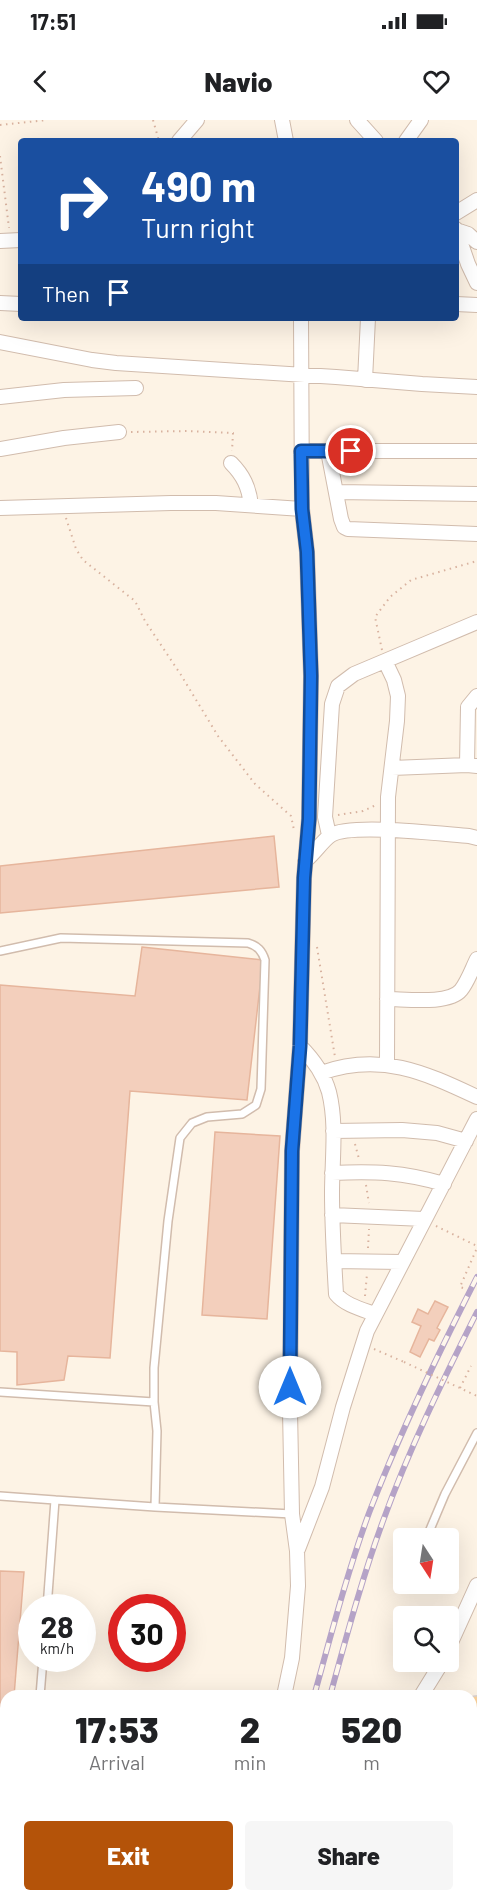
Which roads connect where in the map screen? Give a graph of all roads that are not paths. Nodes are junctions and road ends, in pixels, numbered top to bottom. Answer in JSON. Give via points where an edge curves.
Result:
{"nodes":[{"id":1,"x":196,"y":120,"type":"edge"},
{"id":2,"x":282,"y":120,"type":"edge"},
{"id":3,"x":421,"y":120,"type":"edge"},
{"id":4,"x":363,"y":122,"type":"edge"},
{"id":5,"x":181,"y":138,"type":"edge"},
{"id":6,"x":285,"y":138,"type":"edge"},
{"id":7,"x":374,"y":138,"type":"edge"},
{"id":8,"x":408,"y":138,"type":"edge"},
{"id":9,"x":477,"y":200,"type":"edge"},
{"id":10,"x":459,"y":211,"type":"edge"},
{"id":11,"x":459,"y":231,"type":"edge"},
{"id":12,"x":459,"y":238,"type":"edge"},
{"id":13,"x":477,"y":242,"type":"edge"},
{"id":14,"x":477,"y":283,"type":"edge"},
{"id":15,"x":0,"y":303,"type":"edge"},
{"id":16,"x":18,"y":304,"type":"edge"},
{"id":17,"x":459,"y":304,"type":"edge"},
{"id":18,"x":477,"y":305,"type":"edge"},
{"id":19,"x":301,"y":321,"type":"edge"},
{"id":20,"x":368,"y":321,"type":"edge"},
{"id":21,"x":0,"y":342,"type":"edge"},
{"id":22,"x":300,"y":375,"type":"junction"},
{"id":23,"x":365,"y":380,"type":"junction"},
{"id":24,"x":477,"y":387,"type":"edge"},
{"id":25,"x":136,"y":388,"type":"dead end"},
{"id":26,"x":0,"y":397,"type":"edge"},
{"id":27,"x":119,"y":432,"type":"road end"},
{"id":28,"x":0,"y":449,"type":"edge"},
{"id":29,"x":301,"y":451,"type":"junction"},
{"id":30,"x":328,"y":451,"type":"junction"},
{"id":31,"x":477,"y":451,"type":"edge"},
{"id":32,"x":231,"y":463,"type":"road end"},
{"id":33,"x":336,"y":492,"type":"junction"},
{"id":34,"x":477,"y":494,"type":"edge"},
{"id":35,"x":251,"y":505,"type":"junction"},
{"id":36,"x":0,"y":508,"type":"edge"},
{"id":37,"x":302,"y":509,"type":"junction"},
{"id":38,"x":477,"y":534,"type":"edge"},
{"id":39,"x":477,"y":622,"type":"edge"},
{"id":40,"x":385,"y":661,"type":"junction"},
{"id":41,"x":477,"y":696,"type":"edge"},
{"id":42,"x":472,"y":766,"type":"edge"},
{"id":43,"x":392,"y":768,"type":"junction"},
{"id":44,"x":387,"y":830,"type":"junction"},
{"id":45,"x":329,"y":835,"type":"junction"},
{"id":46,"x":477,"y":838,"type":"edge"},
{"id":47,"x":305,"y":861,"type":"junction"},
{"id":48,"x":0,"y":951,"type":"edge"},
{"id":49,"x":477,"y":959,"type":"edge"},
{"id":50,"x":387,"y":999,"type":"junction"},
{"id":51,"x":300,"y":1046,"type":"junction"},
{"id":52,"x":387,"y":1065,"type":"junction"},
{"id":53,"x":321,"y":1073,"type":"junction"},
{"id":54,"x":477,"y":1097,"type":"edge"},
{"id":55,"x":477,"y":1119,"type":"edge"},
{"id":56,"x":333,"y":1131,"type":"junction"},
{"id":57,"x":466,"y":1141,"type":"junction"},
{"id":58,"x":332,"y":1173,"type":"junction"},
{"id":59,"x":444,"y":1184,"type":"junction"},
{"id":60,"x":332,"y":1215,"type":"junction"},
{"id":61,"x":424,"y":1219,"type":"junction"},
{"id":62,"x":334,"y":1261,"type":"junction"},
{"id":63,"x":402,"y":1262,"type":"junction"},
{"id":64,"x":375,"y":1314,"type":"junction"},
{"id":65,"x":0,"y":1392,"type":"edge"},
{"id":66,"x":154,"y":1402,"type":"junction"},
{"id":67,"x":477,"y":1433,"type":"edge"},
{"id":68,"x":0,"y":1496,"type":"edge"},
{"id":69,"x":55,"y":1500,"type":"junction"},
{"id":70,"x":155,"y":1507,"type":"junction"},
{"id":71,"x":292,"y":1514,"type":"junction"},
{"id":72,"x":431,"y":1528,"type":"edge"},
{"id":73,"x":297,"y":1551,"type":"junction"},
{"id":74,"x":477,"y":1585,"type":"edge"},
{"id":75,"x":48,"y":1594,"type":"edge"},
{"id":76,"x":459,"y":1625,"type":"edge"},
{"id":77,"x":42,"y":1672,"type":"edge"},
{"id":78,"x":436,"y":1672,"type":"edge"},
{"id":79,"x":40,"y":1690,"type":"edge"},
{"id":80,"x":285,"y":1690,"type":"edge"},
{"id":81,"x":426,"y":1690,"type":"edge"}],
"edges":[{"from":1,"to":5,"type":"street"},
{"from":2,"to":6,"type":"street"},
{"from":3,"to":8,"type":"street"},
{"from":4,"to":7,"type":"street"},
{"from":9,"to":10,"type":"street"},
{"from":11,"to":13,"type":"street"},
{"from":12,"to":14,"type":"street"},
{"from":15,"to":16,"type":"street"},
{"from":17,"to":18,"type":"street"},
{"from":19,"to":22,"type":"street"},
{"from":20,"to":23,"type":"street"},
{"from":21,"to":22,"type":"street","via":[[116,363]]},
{"from":22,"to":23,"type":"street"},
{"from":22,"to":29,"type":"street"},
{"from":23,"to":24,"type":"street"},
{"from":25,"to":26,"type":"street"},
{"from":27,"to":28,"type":"street"},
{"from":29,"to":30,"type":"street"},
{"from":29,"to":37,"type":"street"},
{"from":30,"to":31,"type":"street"},
{"from":30,"to":33,"type":"street"},
{"from":32,"to":35,"type":"street","via":[[246,483]]},
{"from":33,"to":34,"type":"street"},
{"from":33,"to":38,"type":"street","via":[[341,519],[348,529]]},
{"from":35,"to":36,"type":"street"},
{"from":35,"to":37,"type":"street"},
{"from":37,"to":47,"type":"street","via":[[311,676]]},
{"from":39,"to":40,"type":"street"},
{"from":40,"to":43,"type":"street","via":[[398,696]]},
{"from":40,"to":45,"type":"street","via":[[354,674],[338,686],[332,704],[325,817]]},
{"from":41,"to":42,"type":"street","via":[[468,707]]},
{"from":42,"to":43,"type":"street"},
{"from":43,"to":44,"type":"street"},
{"from":44,"to":45,"type":"street","via":[[363,829]]},
{"from":44,"to":46,"type":"street"},
{"from":44,"to":50,"type":"street"},
{"from":45,"to":47,"type":"street"},
{"from":47,"to":51,"type":"street"},
{"from":48,"to":66,"type":"lane","via":[[61,938],[143,939],[249,943],[256,946],[265,960],[261,1089],[256,1105],[242,1114],[207,1117],[192,1123],[180,1138],[168,1221]]},
{"from":49,"to":50,"type":"street","via":[[461,990],[452,996]]},
{"from":50,"to":52,"type":"street"},
{"from":51,"to":53,"type":"street"},
{"from":51,"to":71,"type":"street","via":[[292,1151]]},
{"from":52,"to":53,"type":"street","via":[[360,1065]]},
{"from":52,"to":54,"type":"street","via":[[429,1075]]},
{"from":53,"to":56,"type":"street","via":[[333,1111]]},
{"from":55,"to":57,"type":"street"},
{"from":56,"to":57,"type":"street","via":[[402,1130]]},
{"from":56,"to":58,"type":"street"},
{"from":57,"to":59,"type":"street"},
{"from":58,"to":59,"type":"street","via":[[387,1172]]},
{"from":58,"to":60,"type":"street"},
{"from":59,"to":61,"type":"street"},
{"from":60,"to":61,"type":"street"},
{"from":60,"to":62,"type":"street"},
{"from":61,"to":63,"type":"street"},
{"from":62,"to":63,"type":"street"},
{"from":62,"to":64,"type":"street","via":[[336,1294]]},
{"from":63,"to":64,"type":"street"},
{"from":64,"to":73,"type":"street","via":[[354,1366],[322,1487]]},
{"from":65,"to":66,"type":"lane"},
{"from":66,"to":70,"type":"lane","via":[[158,1431]]},
{"from":67,"to":72,"type":"lane"},
{"from":68,"to":69,"type":"lane"},
{"from":69,"to":70,"type":"lane"},
{"from":69,"to":75,"type":"lane"},
{"from":70,"to":71,"type":"lane"},
{"from":71,"to":73,"type":"street"},
{"from":73,"to":80,"type":"street","via":[[292,1658]]},
{"from":74,"to":76,"type":"street"},
{"from":77,"to":79,"type":"lane"},
{"from":78,"to":81,"type":"street"}]}
